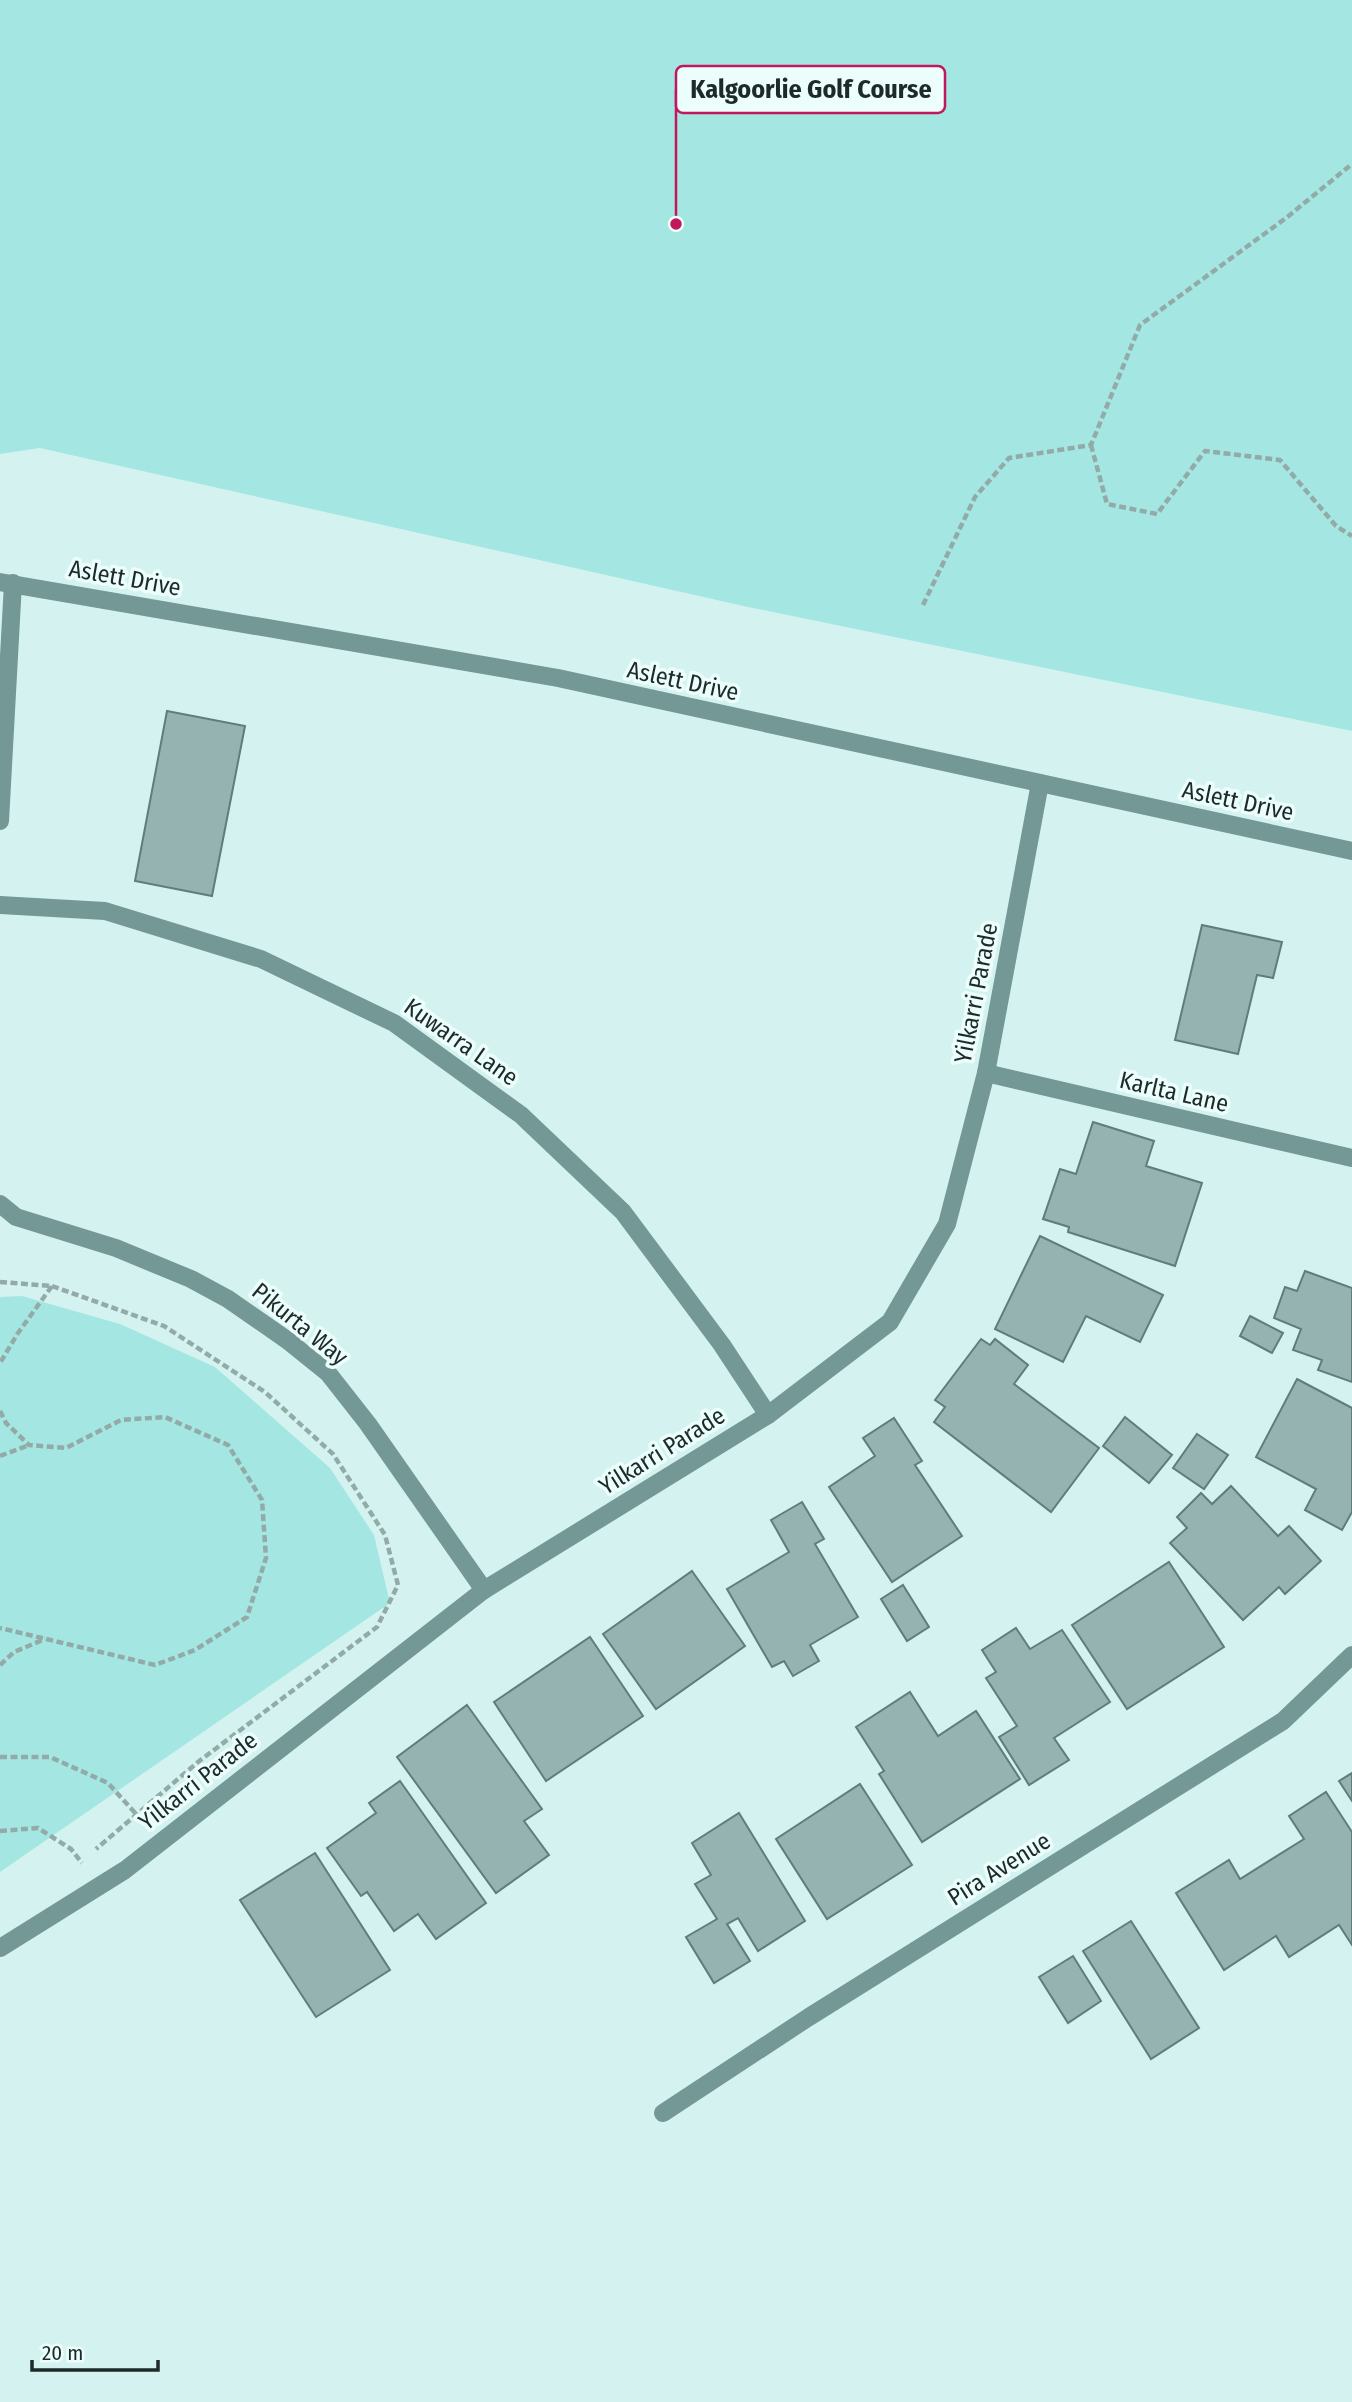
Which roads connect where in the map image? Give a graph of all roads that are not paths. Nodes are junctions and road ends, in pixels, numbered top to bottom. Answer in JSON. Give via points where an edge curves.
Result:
{"nodes":[{"id":1,"x":7,"y":583,"type":"edge"},
{"id":2,"x":1040,"y":783,"type":"junction"},
{"id":3,"x":0,"y":821,"type":"edge"},
{"id":4,"x":1352,"y":851,"type":"edge"},
{"id":5,"x":0,"y":905,"type":"edge"},
{"id":6,"x":986,"y":1073,"type":"junction"},
{"id":7,"x":1352,"y":1158,"type":"edge"},
{"id":8,"x":0,"y":1204,"type":"edge"},
{"id":9,"x":768,"y":1415,"type":"junction"},
{"id":10,"x":484,"y":1590,"type":"junction"},
{"id":11,"x":1352,"y":1655,"type":"edge"},
{"id":12,"x":0,"y":1948,"type":"edge"},
{"id":13,"x":663,"y":2113,"type":"dead end"}],
"edges":[{"from":1,"to":2,"type":"street","name":"Aslett Drive","via":[[558,678]]},
{"from":1,"to":3,"type":"street"},
{"from":2,"to":4,"type":"street","name":"Aslett Drive"},
{"from":2,"to":6,"type":"street","name":"Yilkarri Parade"},
{"from":5,"to":9,"type":"street","name":"Kuwarra Lane","via":[[105,911],[261,959],[394,1023],[522,1115],[624,1212]]},
{"from":6,"to":7,"type":"street","name":"Karlta Lane"},
{"from":6,"to":9,"type":"street","name":"Yilkarri Parade","via":[[947,1224],[890,1322]]},
{"from":8,"to":10,"type":"street","name":"Pikurta Way","via":[[16,1217],[116,1248],[191,1279],[228,1299],[328,1373]]},
{"from":9,"to":10,"type":"street","name":"Yilkarri Parade"},
{"from":10,"to":12,"type":"street","name":"Yilkarri Parade","via":[[125,1870]]},
{"from":11,"to":13,"type":"street","name":"Pira Avenue","via":[[1283,1721],[808,2017]]}]}
